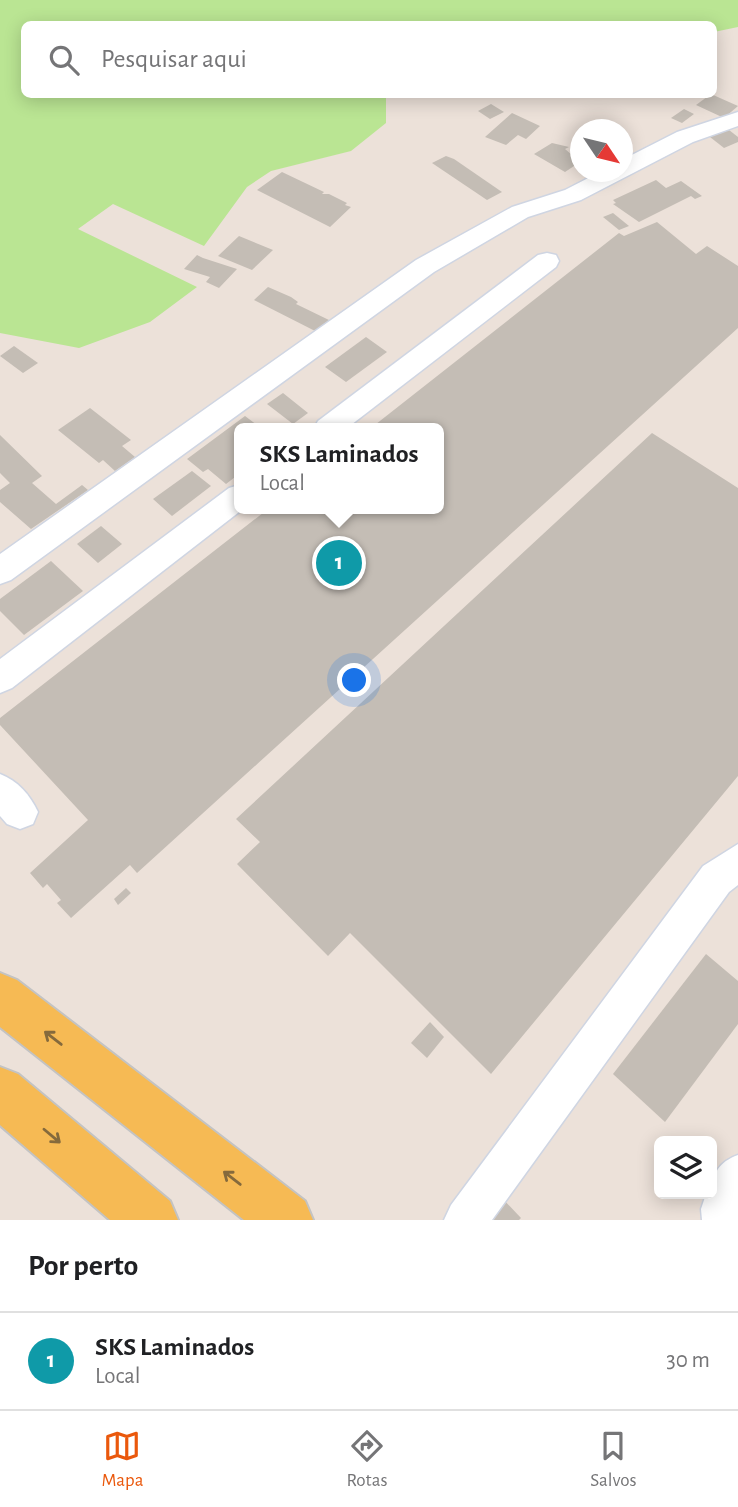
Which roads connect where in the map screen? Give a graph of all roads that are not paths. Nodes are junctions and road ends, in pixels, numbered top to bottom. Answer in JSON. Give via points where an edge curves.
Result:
{"nodes":[{"id":1,"x":738,"y":119,"type":"edge"},
{"id":2,"x":633,"y":163,"type":"edge"},
{"id":3,"x":598,"y":182,"type":"edge"},
{"id":4,"x":547,"y":261,"type":"dead end"},
{"id":5,"x":335,"y":423,"type":"edge"},
{"id":6,"x":234,"y":500,"type":"edge"},
{"id":7,"x":0,"y":571,"type":"edge"},
{"id":8,"x":0,"y":678,"type":"edge"},
{"id":9,"x":738,"y":862,"type":"edge"},
{"id":10,"x":0,"y":997,"type":"edge"},
{"id":11,"x":0,"y":1092,"type":"edge"},
{"id":12,"x":738,"y":1176,"type":"edge"},
{"id":13,"x":151,"y":1220,"type":"edge"},
{"id":14,"x":286,"y":1220,"type":"edge"},
{"id":15,"x":466,"y":1220,"type":"edge"},
{"id":16,"x":724,"y":1220,"type":"edge"}],
"edges":[{"from":1,"to":2,"type":"lane","via":[[685,137]]},
{"from":3,"to":7,"type":"lane","via":[[520,212],[425,266]]},
{"from":4,"to":5,"type":"lane"},
{"from":6,"to":8,"type":"lane"},
{"from":9,"to":15,"type":"lane","via":[[716,879]]},
{"from":14,"to":10,"type":"main road","one_way":true},
{"from":11,"to":13,"type":"main road","one_way":true},
{"from":12,"to":16,"type":"lane","via":[[729,1188]]}]}
